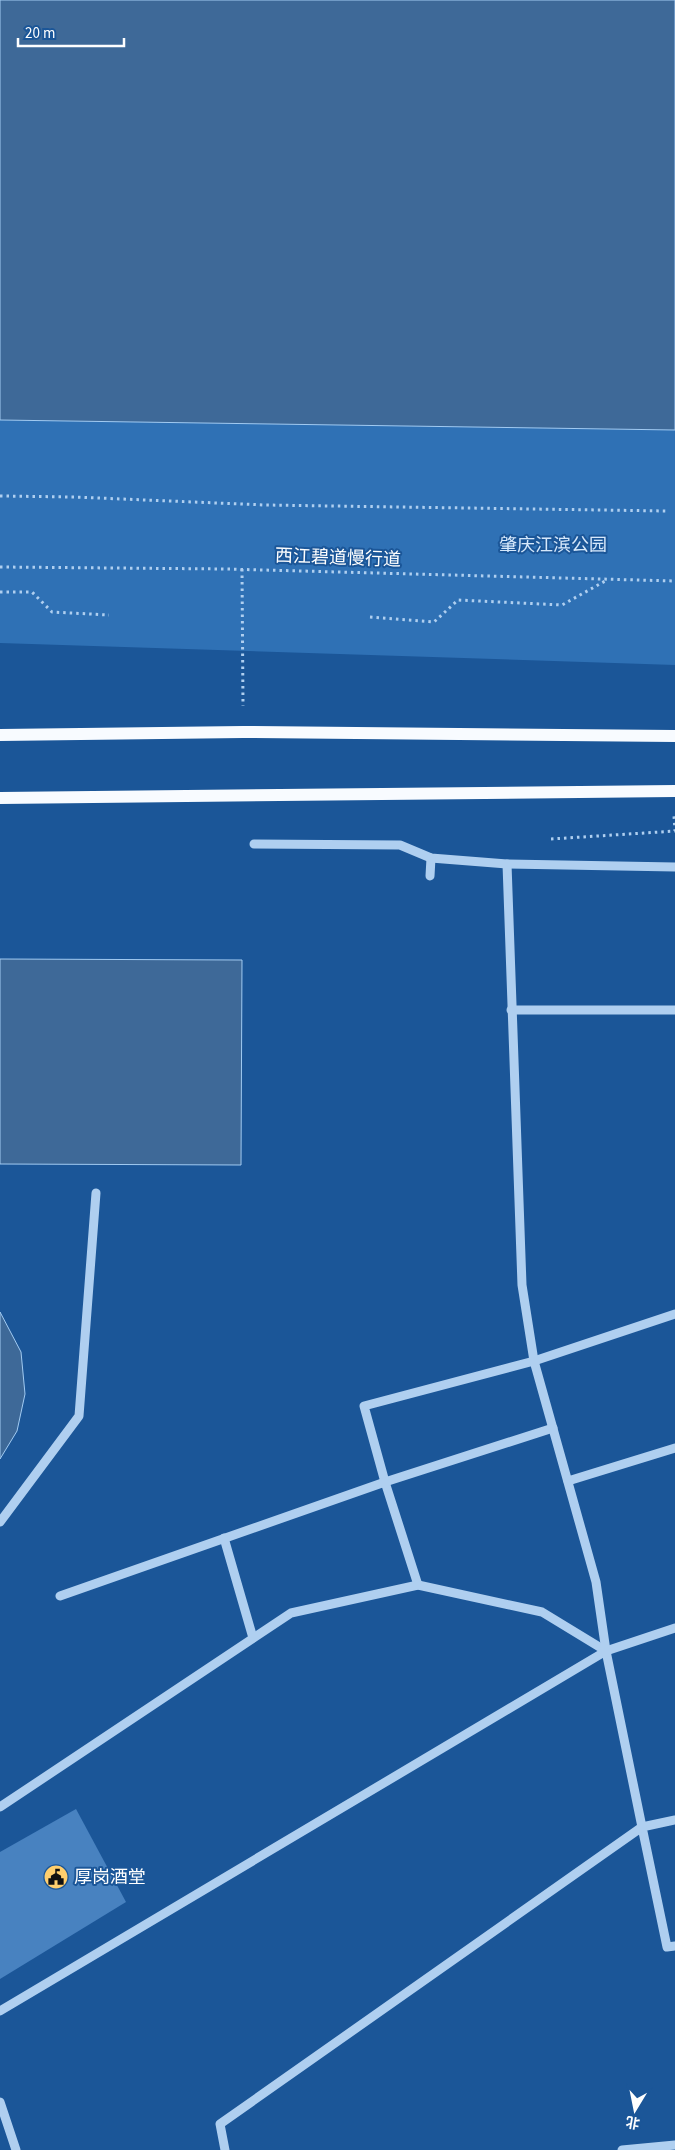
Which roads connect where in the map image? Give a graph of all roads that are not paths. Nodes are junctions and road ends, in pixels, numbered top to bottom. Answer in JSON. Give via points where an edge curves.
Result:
{"nodes":[{"id":1,"x":0,"y":735,"type":"edge"},
{"id":2,"x":675,"y":736,"type":"edge"},
{"id":3,"x":674,"y":791,"type":"edge"},
{"id":4,"x":0,"y":798,"type":"edge"},
{"id":5,"x":254,"y":844,"type":"dead end"},
{"id":6,"x":431,"y":858,"type":"junction"},
{"id":7,"x":507,"y":864,"type":"junction"},
{"id":8,"x":675,"y":868,"type":"edge"},
{"id":9,"x":430,"y":876,"type":"dead end"},
{"id":10,"x":511,"y":1010,"type":"junction"},
{"id":11,"x":675,"y":1010,"type":"edge"},
{"id":12,"x":96,"y":1193,"type":"dead end"},
{"id":13,"x":675,"y":1314,"type":"edge"},
{"id":14,"x":534,"y":1361,"type":"junction"},
{"id":15,"x":553,"y":1428,"type":"junction"},
{"id":16,"x":675,"y":1448,"type":"edge"},
{"id":17,"x":568,"y":1481,"type":"junction"},
{"id":18,"x":385,"y":1482,"type":"junction"},
{"id":19,"x":0,"y":1522,"type":"edge"},
{"id":20,"x":224,"y":1538,"type":"junction"},
{"id":21,"x":418,"y":1585,"type":"junction"},
{"id":22,"x":60,"y":1596,"type":"dead end"},
{"id":23,"x":675,"y":1628,"type":"edge"},
{"id":24,"x":254,"y":1638,"type":"junction"},
{"id":25,"x":606,"y":1651,"type":"junction"},
{"id":26,"x":0,"y":1807,"type":"edge"},
{"id":27,"x":675,"y":1820,"type":"edge"},
{"id":28,"x":642,"y":1826,"type":"junction"},
{"id":29,"x":675,"y":1946,"type":"edge"},
{"id":30,"x":0,"y":2010,"type":"edge"},
{"id":31,"x":0,"y":2102,"type":"edge"},
{"id":32,"x":675,"y":2144,"type":"edge"},
{"id":33,"x":16,"y":2150,"type":"edge"},
{"id":34,"x":225,"y":2150,"type":"edge"},
{"id":35,"x":622,"y":2150,"type":"edge"}],
"edges":[{"from":1,"to":2,"type":"main road","via":[[243,732]]},
{"from":3,"to":4,"type":"main road"},
{"from":5,"to":6,"type":"street","via":[[400,845]]},
{"from":6,"to":7,"type":"street"},
{"from":6,"to":9,"type":"street"},
{"from":7,"to":8,"type":"street"},
{"from":7,"to":10,"type":"street"},
{"from":10,"to":11,"type":"street"},
{"from":10,"to":14,"type":"street","via":[[522,1285]]},
{"from":12,"to":19,"type":"street","via":[[79,1416]]},
{"from":13,"to":14,"type":"street"},
{"from":14,"to":15,"type":"street"},
{"from":14,"to":18,"type":"street","via":[[364,1406]]},
{"from":15,"to":17,"type":"street"},
{"from":15,"to":18,"type":"street"},
{"from":16,"to":17,"type":"street"},
{"from":17,"to":25,"type":"street","via":[[596,1582]]},
{"from":18,"to":20,"type":"street"},
{"from":18,"to":21,"type":"street"},
{"from":20,"to":22,"type":"street"},
{"from":20,"to":24,"type":"street"},
{"from":21,"to":24,"type":"street","via":[[291,1613]]},
{"from":21,"to":25,"type":"street","via":[[542,1612]]},
{"from":23,"to":25,"type":"street"},
{"from":24,"to":26,"type":"street"},
{"from":25,"to":28,"type":"street"},
{"from":25,"to":30,"type":"street"},
{"from":27,"to":28,"type":"street"},
{"from":28,"to":29,"type":"street","via":[[667,1947]]},
{"from":28,"to":34,"type":"street","via":[[220,2124]]},
{"from":31,"to":33,"type":"street"},
{"from":32,"to":35,"type":"street"}]}
